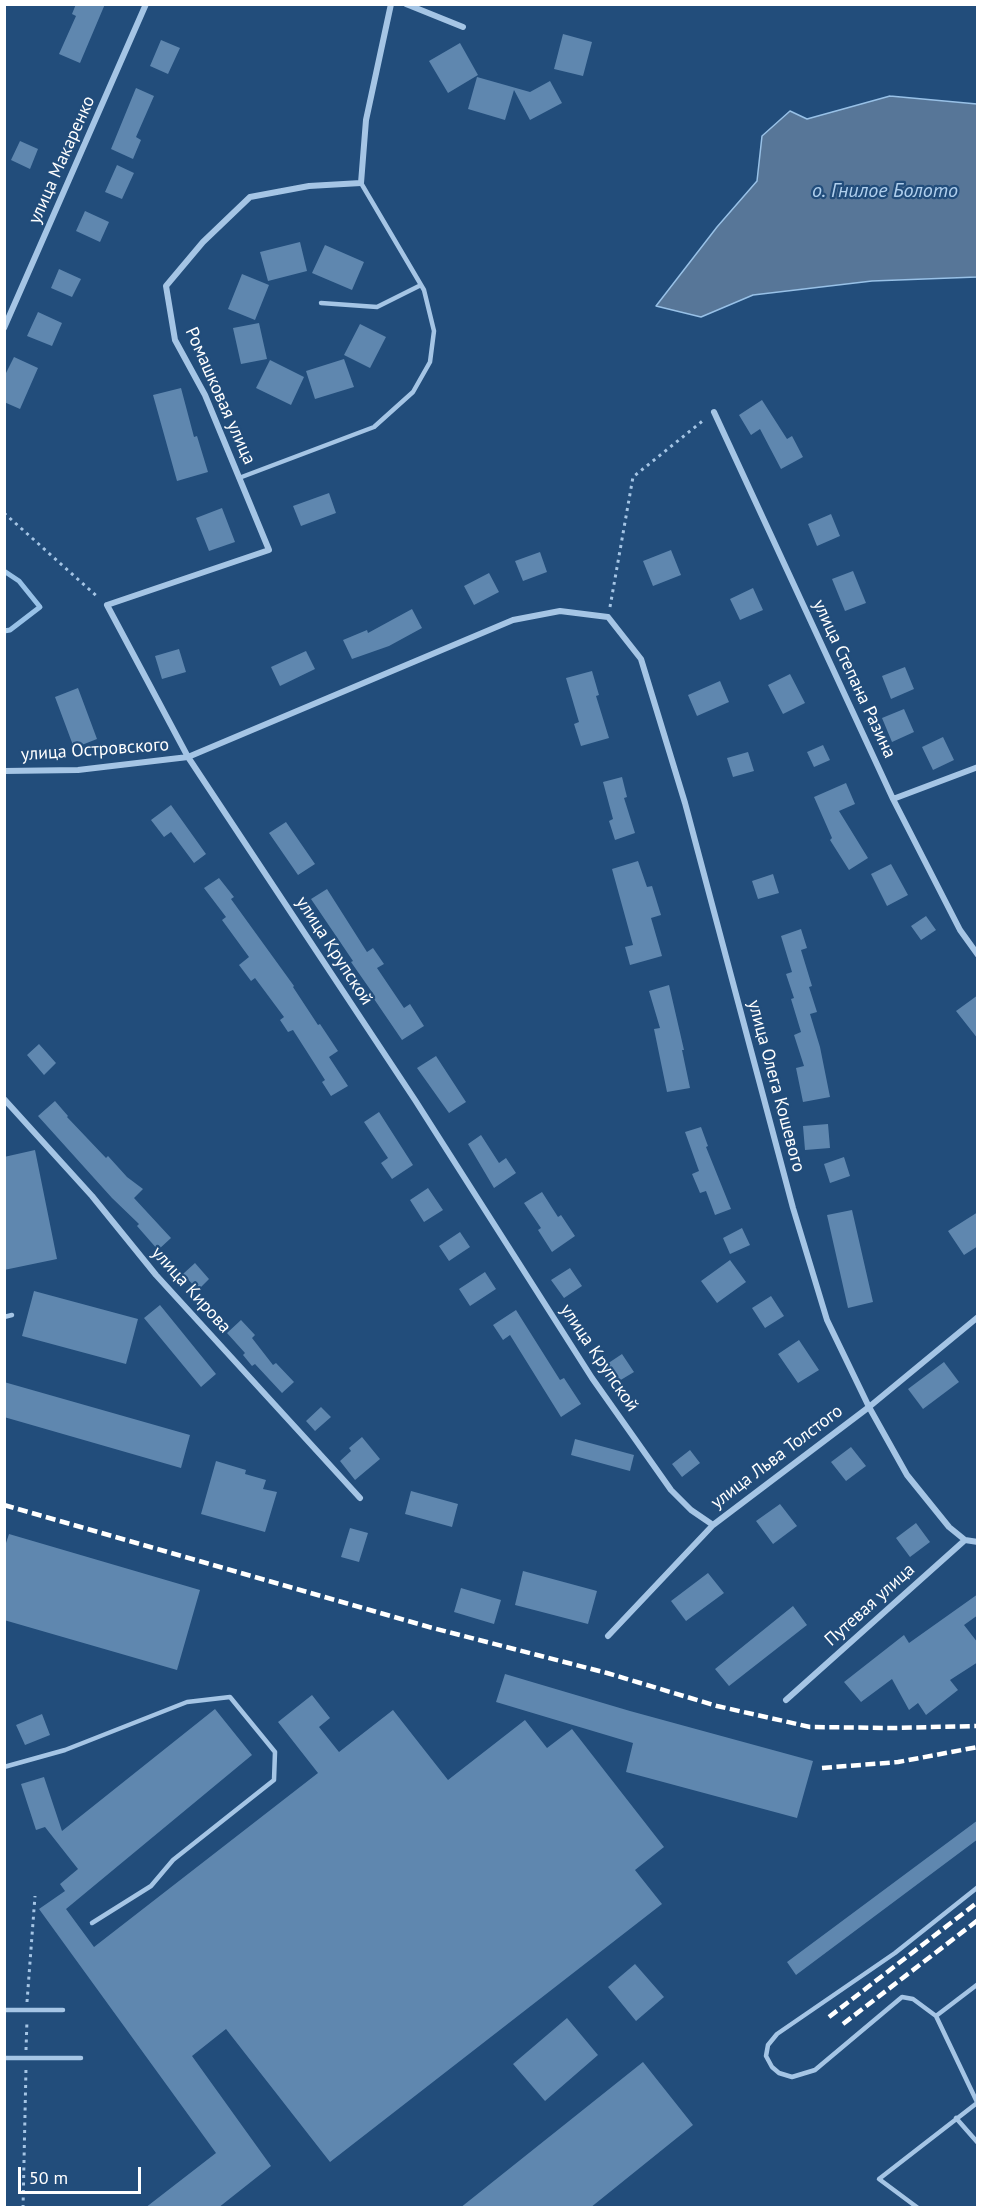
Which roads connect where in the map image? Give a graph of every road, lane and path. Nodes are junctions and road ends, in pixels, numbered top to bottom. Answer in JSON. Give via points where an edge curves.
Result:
{"nodes":[{"id":1,"x":146,"y":4,"type":"edge"},
{"id":2,"x":391,"y":4,"type":"edge"},
{"id":3,"x":406,"y":4,"type":"edge"},
{"id":4,"x":463,"y":27,"type":"dead end"},
{"id":5,"x":361,"y":183,"type":"junction"},
{"id":6,"x":421,"y":285,"type":"junction"},
{"id":7,"x":321,"y":303,"type":"dead end"},
{"id":8,"x":4,"y":328,"type":"edge"},
{"id":9,"x":714,"y":412,"type":"joint"},
{"id":10,"x":239,"y":478,"type":"junction"},
{"id":11,"x":4,"y":513,"type":"edge"},
{"id":12,"x":107,"y":605,"type":"junction"},
{"id":13,"x":608,"y":617,"type":"junction"},
{"id":14,"x":188,"y":757,"type":"junction"},
{"id":15,"x":978,"y":767,"type":"edge"},
{"id":16,"x":4,"y":771,"type":"edge"},
{"id":17,"x":893,"y":799,"type":"junction"},
{"id":18,"x":978,"y":955,"type":"edge"},
{"id":19,"x":4,"y":1099,"type":"edge"},
{"id":20,"x":12,"y":1315,"type":"dead end"},
{"id":21,"x":4,"y":1317,"type":"edge"},
{"id":22,"x":978,"y":1317,"type":"edge"},
{"id":23,"x":868,"y":1407,"type":"junction"},
{"id":24,"x":360,"y":1498,"type":"dead end"},
{"id":25,"x":713,"y":1525,"type":"junction"},
{"id":26,"x":965,"y":1540,"type":"junction"},
{"id":27,"x":978,"y":1542,"type":"edge"},
{"id":28,"x":608,"y":1636,"type":"dead end"},
{"id":29,"x":786,"y":1700,"type":"dead end"},
{"id":30,"x":4,"y":1767,"type":"edge"},
{"id":31,"x":978,"y":1887,"type":"edge"},
{"id":32,"x":92,"y":1923,"type":"dead end"},
{"id":33,"x":978,"y":1984,"type":"edge"},
{"id":34,"x":4,"y":2010,"type":"edge"},
{"id":35,"x":63,"y":2010,"type":"dead end"},
{"id":36,"x":936,"y":2016,"type":"junction"},
{"id":37,"x":4,"y":2058,"type":"edge"},
{"id":38,"x":81,"y":2058,"type":"dead end"},
{"id":39,"x":977,"y":2103,"type":"edge"},
{"id":40,"x":956,"y":2118,"type":"junction"},
{"id":41,"x":978,"y":2143,"type":"edge"},
{"id":42,"x":918,"y":2208,"type":"edge"}],
"edges":[{"from":1,"to":8,"type":"street","name":"улица Макаренко"},
{"from":2,"to":5,"type":"street","via":[[366,120]]},
{"from":3,"to":4,"type":"street"},
{"from":5,"to":6,"type":"lane"},
{"from":5,"to":10,"type":"street","name":"Ромашковая улица","via":[[309,186],[250,197],[203,242],[166,286],[175,340],[205,395]]},
{"from":6,"to":7,"type":"lane","via":[[377,307]]},
{"from":6,"to":10,"type":"lane","via":[[434,332],[430,362],[413,392],[374,427]]},
{"from":9,"to":13,"type":"path","via":[[633,477]]},
{"from":9,"to":17,"type":"street","name":"улица Степана Разина"},
{"from":10,"to":12,"type":"street","name":"Ромашковая улица","via":[[269,550]]},
{"from":11,"to":12,"type":"path"},
{"from":12,"to":14,"type":"street"},
{"from":13,"to":14,"type":"street","via":[[560,610],[513,620]]},
{"from":13,"to":23,"type":"street","name":"улица Олега Кошевого","via":[[641,659],[685,803],[793,1208],[827,1320]]},
{"from":14,"to":16,"type":"street","name":"улица Островского","via":[[78,770]]},
{"from":14,"to":25,"type":"street","name":"улица Крупской","via":[[415,1100],[592,1378],[671,1490]]},
{"from":15,"to":17,"type":"street"},
{"from":17,"to":18,"type":"street","name":"улица Степана Разина","via":[[960,930]]},
{"from":19,"to":24,"type":"street","name":"улица Кирова","via":[[92,1196],[156,1275]]},
{"from":20,"to":21,"type":"lane"},
{"from":22,"to":23,"type":"street","name":"улица Льва Толстого"},
{"from":23,"to":25,"type":"street","name":"улица Льва Толстого"},
{"from":23,"to":26,"type":"street","name":"улица Олега Кошевого","via":[[907,1475],[949,1527]]},
{"from":25,"to":28,"type":"street","name":"улица Льва Толстого"},
{"from":26,"to":27,"type":"street"},
{"from":26,"to":29,"type":"street","name":"Путевая улица"},
{"from":30,"to":32,"type":"lane","via":[[64,1750],[187,1702],[230,1697],[275,1752],[274,1780],[173,1860],[151,1887]]},
{"from":31,"to":36,"type":"lane","via":[[895,1953],[777,2034],[768,2045],[766,2056],[778,2073],[792,2077],[815,2070],[902,1997],[913,1999]]},
{"from":33,"to":36,"type":"lane"},
{"from":34,"to":35,"type":"lane"},
{"from":36,"to":39,"type":"lane"},
{"from":37,"to":38,"type":"lane"},
{"from":39,"to":40,"type":"lane"},
{"from":40,"to":41,"type":"lane"},
{"from":40,"to":42,"type":"lane","via":[[879,2179]]}]}
